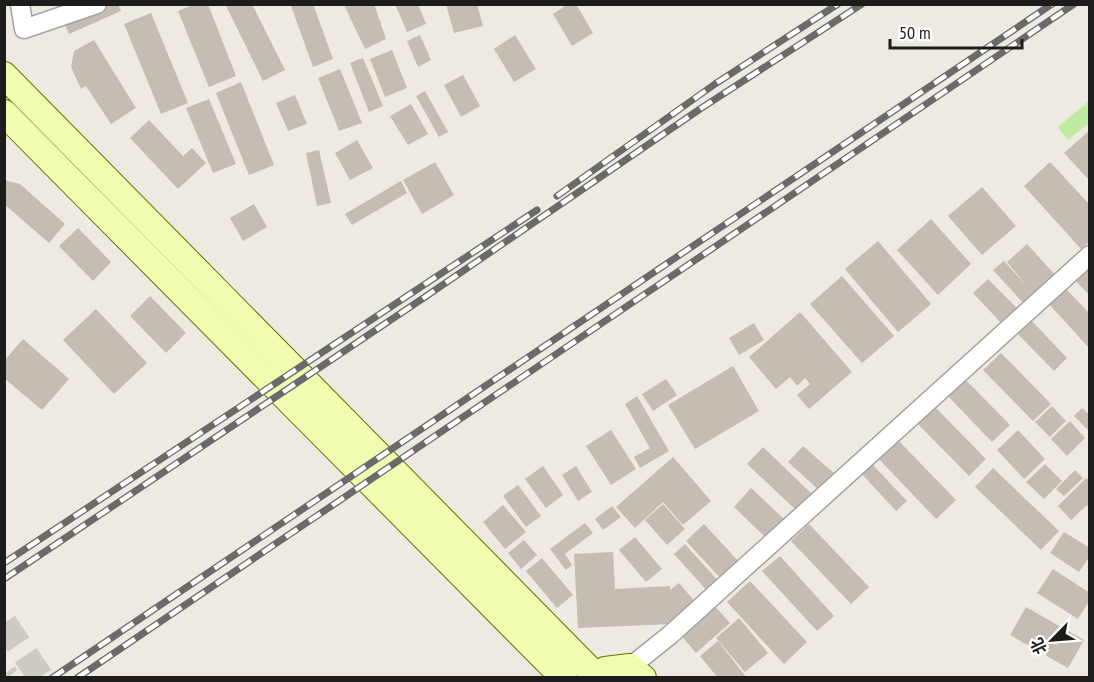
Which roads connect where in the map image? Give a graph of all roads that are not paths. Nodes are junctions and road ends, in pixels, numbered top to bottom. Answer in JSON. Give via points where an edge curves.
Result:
{"nodes":[{"id":1,"x":20,"y":4,"type":"edge"},
{"id":2,"x":97,"y":4,"type":"edge"},
{"id":3,"x":4,"y":75,"type":"edge"},
{"id":4,"x":4,"y":112,"type":"edge"},
{"id":5,"x":1089,"y":255,"type":"edge"},
{"id":6,"x":637,"y":672,"type":"edge"},
{"id":7,"x":595,"y":677,"type":"edge"},
{"id":8,"x":564,"y":678,"type":"edge"}],
"edges":[{"from":1,"to":2,"type":"street","via":[[24,29]]},
{"from":3,"to":7,"type":"street"},
{"from":4,"to":8,"type":"street"},
{"from":5,"to":6,"type":"street","via":[[679,627]]},
{"from":6,"to":7,"type":"street","via":[[605,670]]}]}
